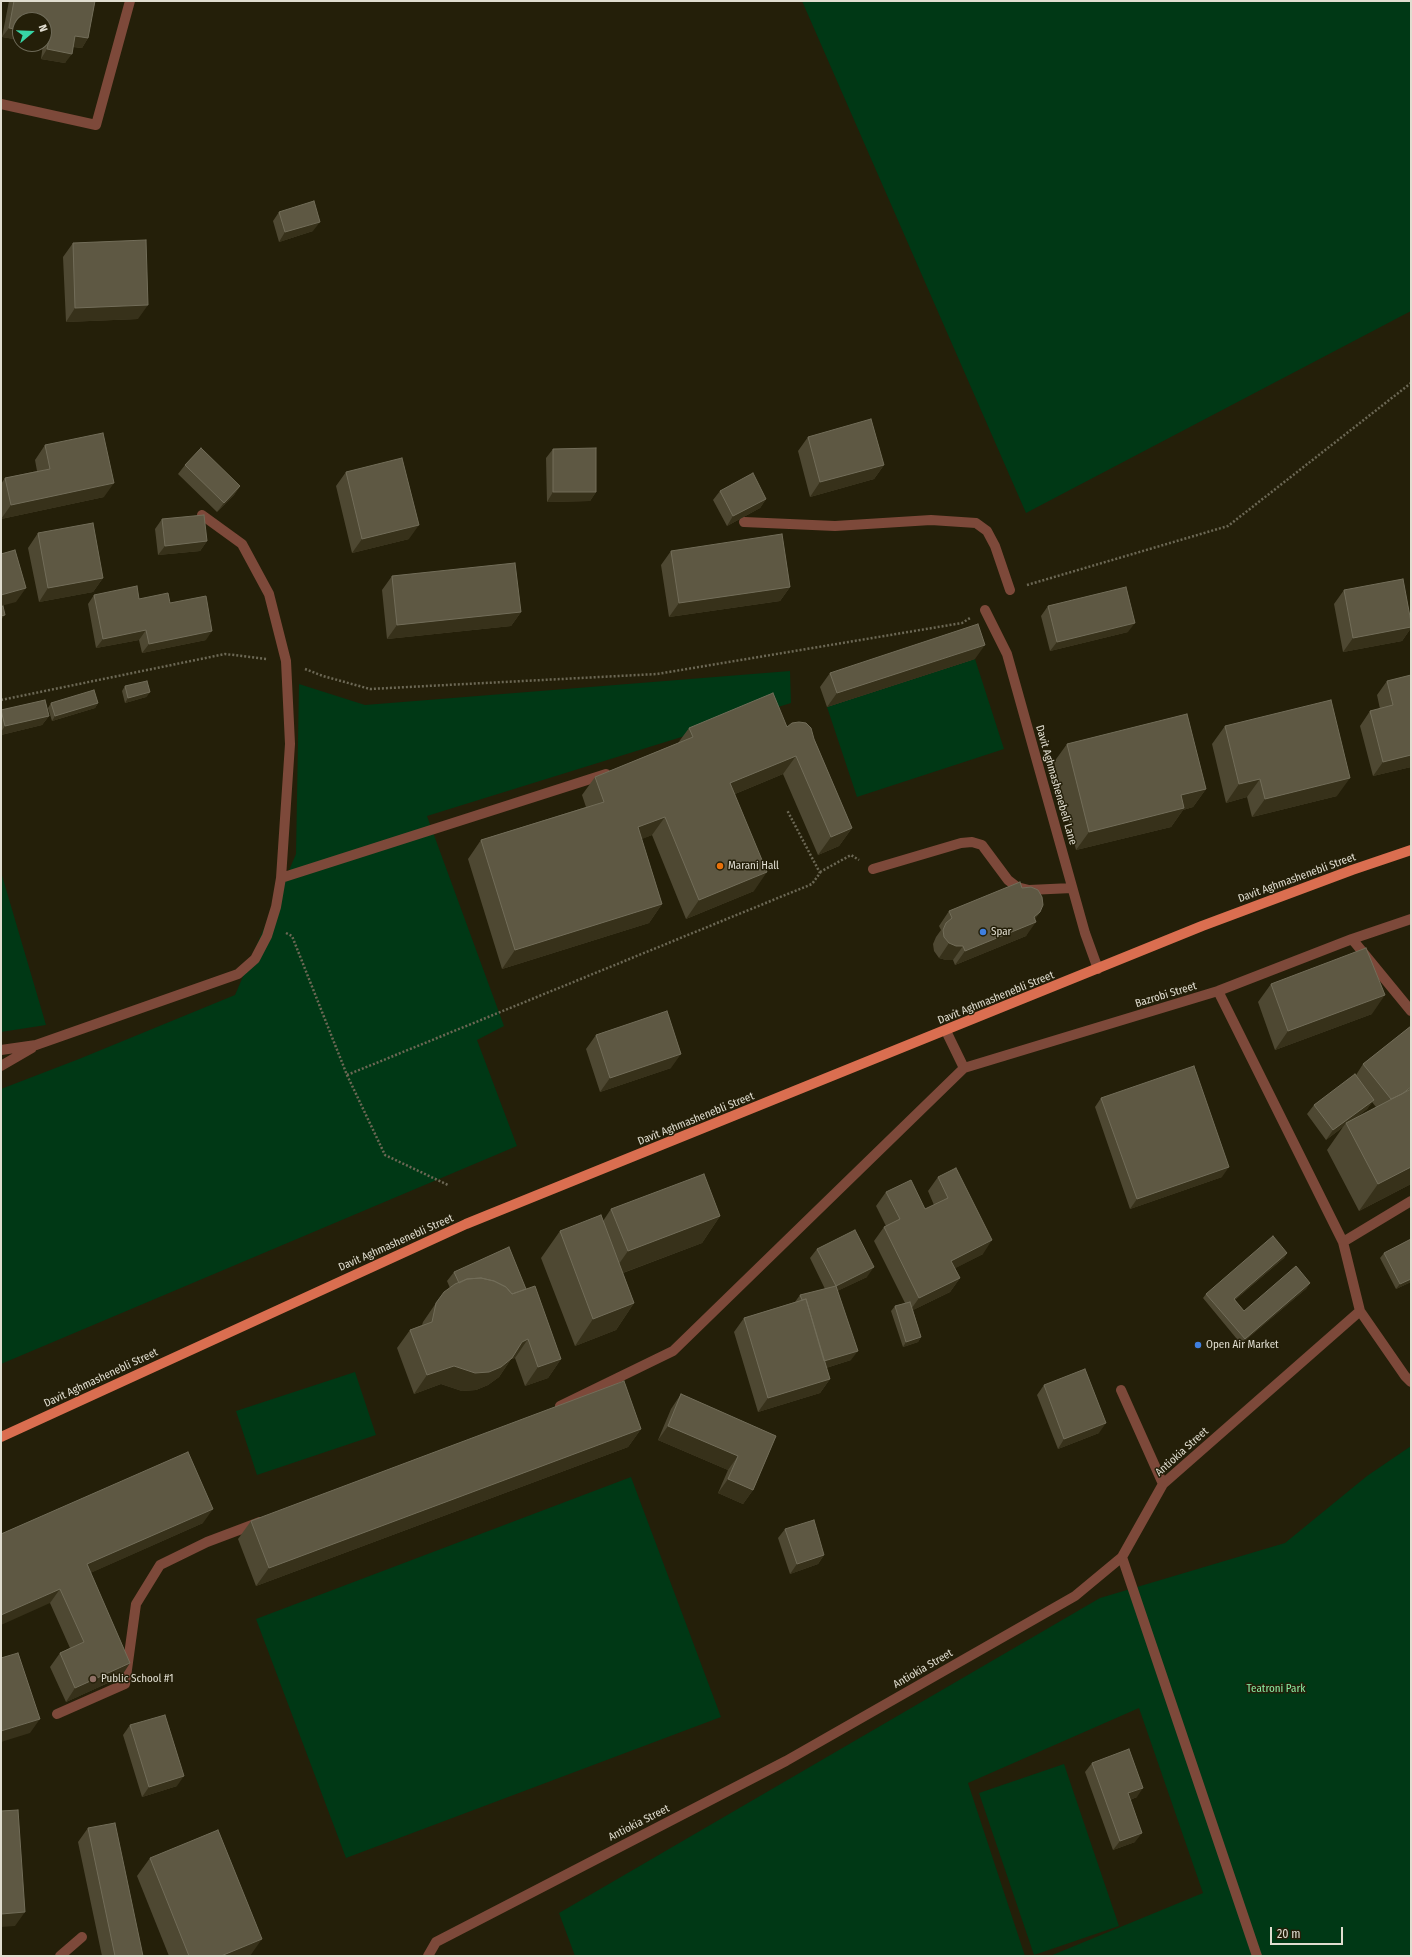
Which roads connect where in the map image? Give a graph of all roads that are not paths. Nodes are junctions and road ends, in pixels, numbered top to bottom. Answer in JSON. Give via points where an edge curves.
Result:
{"nodes":[{"id":1,"x":130,"y":1,"type":"edge"},
{"id":2,"x":1,"y":104,"type":"edge"},
{"id":3,"x":202,"y":515,"type":"edge"},
{"id":4,"x":744,"y":522,"type":"edge"},
{"id":5,"x":1010,"y":590,"type":"road end"},
{"id":6,"x":985,"y":610,"type":"road end"},
{"id":7,"x":619,"y":770,"type":"edge"},
{"id":8,"x":1411,"y":850,"type":"edge"},
{"id":9,"x":874,"y":869,"type":"road end"},
{"id":10,"x":281,"y":878,"type":"junction"},
{"id":11,"x":1072,"y":888,"type":"junction"},
{"id":12,"x":1411,"y":919,"type":"edge"},
{"id":13,"x":1352,"y":939,"type":"junction"},
{"id":14,"x":1098,"y":969,"type":"junction"},
{"id":15,"x":1218,"y":991,"type":"junction"},
{"id":16,"x":1411,"y":1011,"type":"edge"},
{"id":17,"x":946,"y":1031,"type":"junction"},
{"id":18,"x":36,"y":1045,"type":"junction"},
{"id":19,"x":1,"y":1050,"type":"edge"},
{"id":20,"x":1,"y":1066,"type":"edge"},
{"id":21,"x":964,"y":1068,"type":"junction"},
{"id":22,"x":1411,"y":1201,"type":"edge"},
{"id":23,"x":1343,"y":1242,"type":"junction"},
{"id":24,"x":1360,"y":1311,"type":"junction"},
{"id":25,"x":1411,"y":1382,"type":"edge"},
{"id":26,"x":1121,"y":1390,"type":"dead end"},
{"id":27,"x":551,"y":1410,"type":"edge"},
{"id":28,"x":1,"y":1438,"type":"edge"},
{"id":29,"x":1164,"y":1484,"type":"junction"},
{"id":30,"x":273,"y":1517,"type":"edge"},
{"id":31,"x":1122,"y":1557,"type":"junction"},
{"id":32,"x":57,"y":1714,"type":"dead end"},
{"id":33,"x":82,"y":1937,"type":"dead end"},
{"id":34,"x":60,"y":1956,"type":"edge"},
{"id":35,"x":428,"y":1956,"type":"edge"},
{"id":36,"x":1257,"y":1956,"type":"edge"}],
"edges":[{"from":1,"to":2,"type":"street","via":[[96,125]]},
{"from":3,"to":10,"type":"street","via":[[242,544],[269,594],[286,661],[290,744]]},
{"from":4,"to":5,"type":"street","via":[[835,526],[931,520],[976,523],[987,531]]},
{"from":6,"to":11,"type":"street","name":"Davit Aghmashenebeli Lane","via":[[1007,654]]},
{"from":7,"to":10,"type":"street"},
{"from":8,"to":14,"type":"main road","name":"Davit Aghmashenebli Street","via":[[1217,920]]},
{"from":9,"to":11,"type":"street","via":[[972,842],[982,845],[1008,880],[1017,887],[1028,890]]},
{"from":10,"to":18,"type":"street","via":[[271,923],[255,959],[238,974]]},
{"from":11,"to":14,"type":"street","name":"Davit Aghmashenebeli Lane"},
{"from":12,"to":13,"type":"street","name":"Bazrobi Street"},
{"from":13,"to":15,"type":"street","name":"Bazrobi Street"},
{"from":13,"to":16,"type":"street"},
{"from":14,"to":17,"type":"main road","name":"Davit Aghmashenebli Street"},
{"from":15,"to":21,"type":"street","name":"Bazrobi Street"},
{"from":15,"to":23,"type":"street"},
{"from":17,"to":21,"type":"street"},
{"from":17,"to":28,"type":"main road","name":"Davit Aghmashenebli Street","via":[[466,1224]]},
{"from":18,"to":19,"type":"street"},
{"from":18,"to":20,"type":"street"},
{"from":21,"to":27,"type":"street","via":[[673,1351]]},
{"from":22,"to":23,"type":"street"},
{"from":23,"to":24,"type":"street"},
{"from":24,"to":25,"type":"street"},
{"from":24,"to":29,"type":"street","name":"Antiokia Street"},
{"from":26,"to":29,"type":"street"},
{"from":29,"to":31,"type":"street","name":"Antiokia Street"},
{"from":30,"to":32,"type":"street","via":[[207,1542],[160,1565],[136,1604],[125,1684]]},
{"from":31,"to":35,"type":"street","name":"Antiokia Street","via":[[1068,1600],[786,1761],[436,1942]]},
{"from":31,"to":36,"type":"street"},
{"from":33,"to":34,"type":"street"}]}
